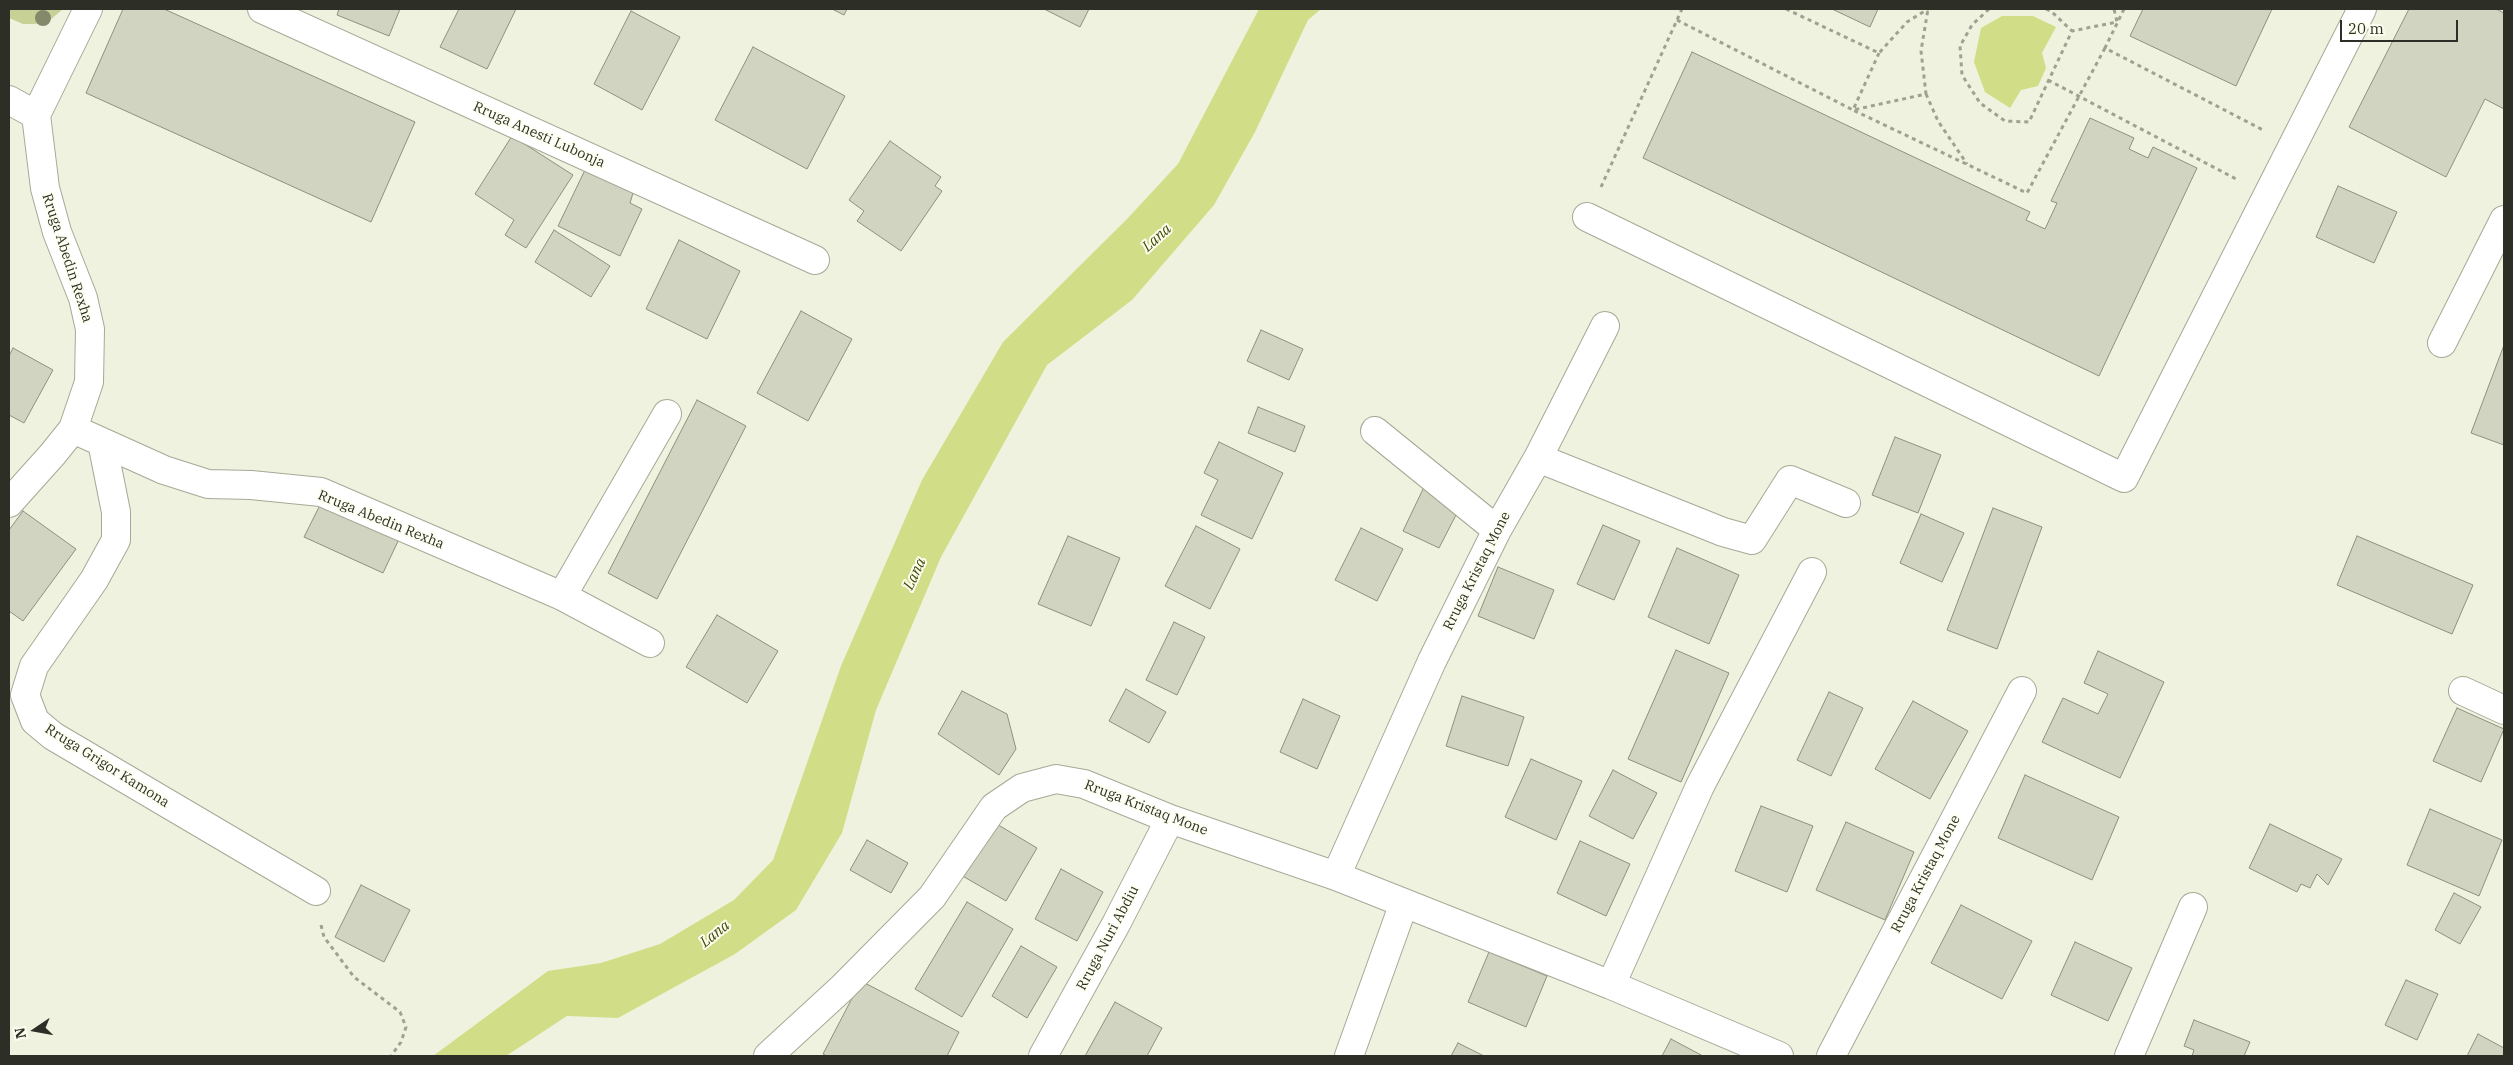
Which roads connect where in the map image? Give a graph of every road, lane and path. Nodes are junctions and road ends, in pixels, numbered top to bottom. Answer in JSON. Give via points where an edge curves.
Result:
{"nodes":[{"id":1,"x":88,"y":9,"type":"edge"},
{"id":2,"x":262,"y":9,"type":"edge"},
{"id":3,"x":1682,"y":9,"type":"edge"},
{"id":4,"x":1786,"y":9,"type":"edge"},
{"id":5,"x":1928,"y":9,"type":"edge"},
{"id":6,"x":1989,"y":9,"type":"edge"},
{"id":7,"x":2046,"y":9,"type":"edge"},
{"id":8,"x":2114,"y":9,"type":"edge"},
{"id":9,"x":2124,"y":9,"type":"edge"},
{"id":10,"x":2362,"y":9,"type":"edge"},
{"id":11,"x":1677,"y":20,"type":"junction"},
{"id":12,"x":2117,"y":22,"type":"junction"},
{"id":13,"x":2072,"y":31,"type":"junction"},
{"id":14,"x":2105,"y":48,"type":"junction"},
{"id":15,"x":1879,"y":53,"type":"junction"},
{"id":16,"x":2048,"y":80,"type":"junction"},
{"id":17,"x":1926,"y":94,"type":"junction"},
{"id":18,"x":2080,"y":96,"type":"junction"},
{"id":19,"x":9,"y":100,"type":"edge"},
{"id":20,"x":1853,"y":110,"type":"junction"},
{"id":21,"x":36,"y":115,"type":"junction"},
{"id":22,"x":2292,"y":146,"type":"junction"},
{"id":23,"x":1967,"y":164,"type":"junction"},
{"id":24,"x":2267,"y":196,"type":"junction"},
{"id":25,"x":1587,"y":217,"type":"joint"},
{"id":26,"x":2504,"y":220,"type":"edge"},
{"id":27,"x":815,"y":260,"type":"dead end"},
{"id":28,"x":1605,"y":326,"type":"dead end"},
{"id":29,"x":2442,"y":343,"type":"dead end"},
{"id":30,"x":667,"y":414,"type":"dead end"},
{"id":31,"x":73,"y":428,"type":"junction"},
{"id":32,"x":1375,"y":431,"type":"dead end"},
{"id":33,"x":102,"y":442,"type":"junction"},
{"id":34,"x":1538,"y":458,"type":"junction"},
{"id":35,"x":1846,"y":502,"type":"dead end"},
{"id":36,"x":9,"y":503,"type":"edge"},
{"id":37,"x":1497,"y":530,"type":"junction"},
{"id":38,"x":1812,"y":572,"type":"dead end"},
{"id":39,"x":562,"y":596,"type":"junction"},
{"id":40,"x":650,"y":643,"type":"dead end"},
{"id":41,"x":2022,"y":691,"type":"dead end"},
{"id":42,"x":2463,"y":691,"type":"dead end"},
{"id":43,"x":2504,"y":710,"type":"edge"},
{"id":44,"x":1170,"y":819,"type":"junction"},
{"id":45,"x":1336,"y":876,"type":"junction"},
{"id":46,"x":316,"y":891,"type":"dead end"},
{"id":47,"x":1404,"y":903,"type":"junction"},
{"id":48,"x":2193,"y":907,"type":"dead end"},
{"id":49,"x":324,"y":937,"type":"dead end"},
{"id":50,"x":1611,"y":986,"type":"junction"},
{"id":51,"x":1740,"y":1049,"type":"edge"},
{"id":52,"x":391,"y":1056,"type":"edge"},
{"id":53,"x":768,"y":1056,"type":"edge"},
{"id":54,"x":1043,"y":1056,"type":"edge"},
{"id":55,"x":1349,"y":1056,"type":"edge"},
{"id":56,"x":1779,"y":1056,"type":"edge"},
{"id":57,"x":1831,"y":1056,"type":"edge"},
{"id":58,"x":2129,"y":1056,"type":"edge"}],
"edges":[{"from":1,"to":21,"type":"street"},
{"from":2,"to":27,"type":"street","name":"Rruga Anesti Lubonja"},
{"from":3,"to":11,"type":"path"},
{"from":4,"to":15,"type":"path"},
{"from":5,"to":15,"type":"path","via":[[1907,22]]},
{"from":5,"to":17,"type":"path","via":[[1921,51]]},
{"from":6,"to":16,"type":"path","via":[[1972,25],[1960,46],[1962,75],[1980,103],[2005,121],[2029,122]]},
{"from":7,"to":13,"type":"path"},
{"from":8,"to":12,"type":"path"},
{"from":9,"to":12,"type":"path"},
{"from":10,"to":22,"type":"street"},
{"from":11,"to":20,"type":"path"},
{"from":11,"to":25,"type":"path"},
{"from":12,"to":13,"type":"path"},
{"from":12,"to":14,"type":"path"},
{"from":13,"to":16,"type":"path"},
{"from":14,"to":18,"type":"path"},
{"from":14,"to":22,"type":"path"},
{"from":15,"to":20,"type":"path"},
{"from":16,"to":18,"type":"path"},
{"from":17,"to":20,"type":"path"},
{"from":17,"to":23,"type":"path","via":[[1938,121]]},
{"from":18,"to":23,"type":"path","via":[[2027,193]]},
{"from":18,"to":24,"type":"path"},
{"from":19,"to":21,"type":"street"},
{"from":20,"to":23,"type":"path"},
{"from":21,"to":31,"type":"street","name":"Rruga Abedin Rexha","via":[[45,188],[57,232],[83,298],[90,329],[89,382]]},
{"from":22,"to":24,"type":"street"},
{"from":24,"to":25,"type":"street","via":[[2124,478]]},
{"from":26,"to":29,"type":"street"},
{"from":28,"to":34,"type":"street","name":"Rruga Kristaq Mone"},
{"from":30,"to":39,"type":"street"},
{"from":31,"to":33,"type":"street","name":"Rruga Abedin Rexha"},
{"from":31,"to":36,"type":"street","name":"Rruga Abedin Rexha"},
{"from":32,"to":37,"type":"street"},
{"from":33,"to":39,"type":"street","name":"Rruga Abedin Rexha","via":[[164,470],[208,484],[321,492]]},
{"from":33,"to":46,"type":"street","name":"Rruga Grigor Kamona","via":[[116,512],[116,540],[94,580],[34,666],[25,695],[35,721],[53,736]]},
{"from":34,"to":35,"type":"street","via":[[1723,532],[1752,540],[1790,480]]},
{"from":34,"to":37,"type":"street","name":"Rruga Kristaq Mone"},
{"from":37,"to":45,"type":"street","name":"Rruga Kristaq Mone","via":[[1432,661]]},
{"from":38,"to":50,"type":"street","via":[[1700,786]]},
{"from":39,"to":40,"type":"street","name":"Rruga Abedin Rexha"},
{"from":41,"to":57,"type":"street","name":"Rruga Kristaq Mone"},
{"from":42,"to":43,"type":"street"},
{"from":44,"to":45,"type":"street","name":"Rruga Kristaq Mone"},
{"from":44,"to":53,"type":"street","name":"Rruga Kristaq Mone","via":[[1084,784],[1056,779],[1022,788],[994,807],[932,898]]},
{"from":44,"to":54,"type":"street","name":"Rruga Nuri Abdiu"},
{"from":45,"to":47,"type":"street","name":"Rruga Kristaq Mone"},
{"from":47,"to":50,"type":"street","name":"Rruga Kristaq Mone"},
{"from":47,"to":55,"type":"street"},
{"from":48,"to":58,"type":"street"},
{"from":49,"to":52,"type":"path","via":[[354,977],[400,1012],[406,1027]]},
{"from":50,"to":51,"type":"street","name":"Rruga Kristaq Mone"},
{"from":51,"to":56,"type":"street","name":"Rruga Kristaq Mone"}]}
